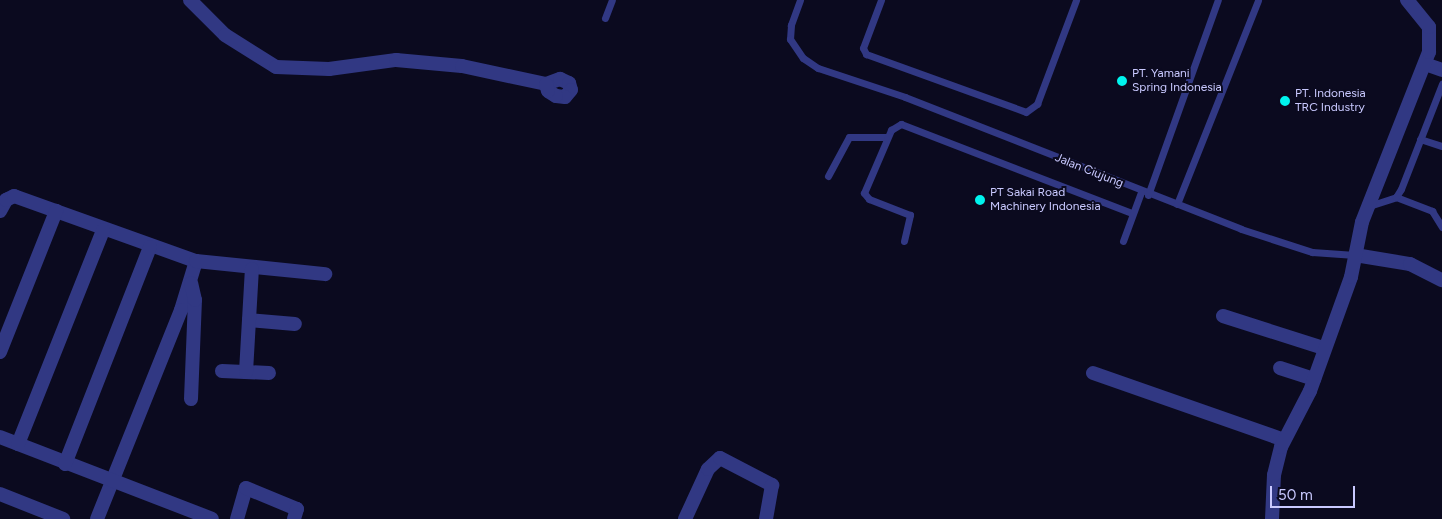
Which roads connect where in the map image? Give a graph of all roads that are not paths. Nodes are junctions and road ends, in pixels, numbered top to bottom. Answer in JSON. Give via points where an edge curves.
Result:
{"nodes":[{"id":1,"x":190,"y":0,"type":"edge"},
{"id":2,"x":612,"y":0,"type":"edge"},
{"id":3,"x":800,"y":0,"type":"edge"},
{"id":4,"x":881,"y":0,"type":"edge"},
{"id":5,"x":1076,"y":0,"type":"edge"},
{"id":6,"x":1218,"y":0,"type":"edge"},
{"id":7,"x":1258,"y":0,"type":"edge"},
{"id":8,"x":1407,"y":0,"type":"edge"},
{"id":9,"x":605,"y":18,"type":"dead end"},
{"id":10,"x":1425,"y":64,"type":"junction"},
{"id":11,"x":1442,"y":70,"type":"edge"},
{"id":12,"x":546,"y":84,"type":"dead end"},
{"id":13,"x":1442,"y":84,"type":"edge"},
{"id":14,"x":887,"y":137,"type":"junction"},
{"id":15,"x":1420,"y":139,"type":"junction"},
{"id":16,"x":1442,"y":146,"type":"edge"},
{"id":17,"x":828,"y":176,"type":"dead end"},
{"id":18,"x":1144,"y":193,"type":"junction"},
{"id":19,"x":1396,"y":197,"type":"junction"},
{"id":20,"x":1176,"y":204,"type":"junction"},
{"id":21,"x":1368,"y":206,"type":"junction"},
{"id":22,"x":0,"y":211,"type":"edge"},
{"id":23,"x":56,"y":211,"type":"junction"},
{"id":24,"x":1132,"y":213,"type":"junction"},
{"id":25,"x":1442,"y":227,"type":"edge"},
{"id":26,"x":103,"y":230,"type":"junction"},
{"id":27,"x":904,"y":241,"type":"dead end"},
{"id":28,"x":1123,"y":241,"type":"dead end"},
{"id":29,"x":150,"y":247,"type":"junction"},
{"id":30,"x":1354,"y":255,"type":"junction"},
{"id":31,"x":196,"y":261,"type":"junction"},
{"id":32,"x":252,"y":269,"type":"junction"},
{"id":33,"x":325,"y":274,"type":"dead end"},
{"id":34,"x":1442,"y":280,"type":"edge"},
{"id":35,"x":191,"y":283,"type":"junction"},
{"id":36,"x":1223,"y":316,"type":"dead end"},
{"id":37,"x":249,"y":320,"type":"junction"},
{"id":38,"x":295,"y":324,"type":"dead end"},
{"id":39,"x":1323,"y":348,"type":"junction"},
{"id":40,"x":0,"y":352,"type":"edge"},
{"id":41,"x":1280,"y":368,"type":"dead end"},
{"id":42,"x":222,"y":371,"type":"dead end"},
{"id":43,"x":246,"y":372,"type":"junction"},
{"id":44,"x":269,"y":373,"type":"dead end"},
{"id":45,"x":1093,"y":373,"type":"dead end"},
{"id":46,"x":1314,"y":379,"type":"junction"},
{"id":47,"x":191,"y":399,"type":"dead end"},
{"id":48,"x":0,"y":437,"type":"edge"},
{"id":49,"x":1284,"y":440,"type":"junction"},
{"id":50,"x":18,"y":444,"type":"junction"},
{"id":51,"x":65,"y":464,"type":"junction"},
{"id":52,"x":114,"y":482,"type":"junction"},
{"id":53,"x":0,"y":494,"type":"edge"},
{"id":54,"x":63,"y":519,"type":"edge"},
{"id":55,"x":97,"y":519,"type":"edge"},
{"id":56,"x":212,"y":519,"type":"edge"},
{"id":57,"x":237,"y":519,"type":"edge"},
{"id":58,"x":294,"y":519,"type":"edge"},
{"id":59,"x":685,"y":519,"type":"edge"},
{"id":60,"x":766,"y":519,"type":"edge"},
{"id":61,"x":1272,"y":519,"type":"edge"}],
"edges":[{"from":1,"to":12,"type":"street","via":[[226,35],[276,67],[329,68],[396,60],[462,66]]},
{"from":2,"to":9,"type":"lane"},
{"from":3,"to":18,"type":"lane","name":"Jalan Ciujung","via":[[791,25],[790,39],[803,58],[818,68],[905,97]]},
{"from":4,"to":5,"type":"lane","via":[[863,48],[866,54],[1026,112],[1037,104]]},
{"from":6,"to":18,"type":"lane"},
{"from":7,"to":20,"type":"lane"},
{"from":8,"to":10,"type":"street","via":[[1429,27],[1431,42]]},
{"from":10,"to":11,"type":"street"},
{"from":10,"to":21,"type":"street"},
{"from":13,"to":15,"type":"lane"},
{"from":14,"to":17,"type":"lane","via":[[849,137]]},
{"from":14,"to":24,"type":"lane","via":[[895,126],[909,126]]},
{"from":14,"to":27,"type":"lane","via":[[864,193],[869,199],[910,215]]},
{"from":15,"to":16,"type":"lane"},
{"from":15,"to":19,"type":"lane"},
{"from":18,"to":20,"type":"lane","name":"Jalan Ciujung"},
{"from":18,"to":24,"type":"lane"},
{"from":19,"to":21,"type":"lane"},
{"from":19,"to":25,"type":"lane","via":[[1432,211]]},
{"from":20,"to":30,"type":"lane","name":"Jalan Ciujung","via":[[1299,248]]},
{"from":21,"to":30,"type":"street"},
{"from":22,"to":23,"type":"street","via":[[6,200],[14,196]]},
{"from":23,"to":26,"type":"street"},
{"from":23,"to":40,"type":"street"},
{"from":24,"to":28,"type":"lane"},
{"from":26,"to":29,"type":"street"},
{"from":26,"to":50,"type":"street"},
{"from":29,"to":31,"type":"street"},
{"from":29,"to":51,"type":"street"},
{"from":30,"to":34,"type":"street","name":"Jalan Ciujung","via":[[1410,264]]},
{"from":30,"to":39,"type":"street","via":[[1349,283]]},
{"from":31,"to":32,"type":"street"},
{"from":31,"to":35,"type":"street"},
{"from":32,"to":33,"type":"street"},
{"from":32,"to":37,"type":"street"},
{"from":35,"to":47,"type":"street","via":[[195,300]]},
{"from":35,"to":52,"type":"street"},
{"from":36,"to":39,"type":"street"},
{"from":37,"to":38,"type":"street"},
{"from":37,"to":43,"type":"street"},
{"from":39,"to":46,"type":"street"},
{"from":41,"to":46,"type":"street"},
{"from":42,"to":43,"type":"street"},
{"from":43,"to":44,"type":"street"},
{"from":45,"to":49,"type":"street"},
{"from":46,"to":49,"type":"street","via":[[1302,411]]},
{"from":48,"to":50,"type":"street"},
{"from":49,"to":61,"type":"street","via":[[1274,475]]},
{"from":50,"to":51,"type":"street"},
{"from":51,"to":52,"type":"street"},
{"from":52,"to":55,"type":"street"},
{"from":52,"to":56,"type":"street"},
{"from":53,"to":54,"type":"street"},
{"from":57,"to":58,"type":"street","via":[[246,488],[298,509]]},
{"from":59,"to":60,"type":"street","via":[[708,469],[720,458],[772,485]]}]}
